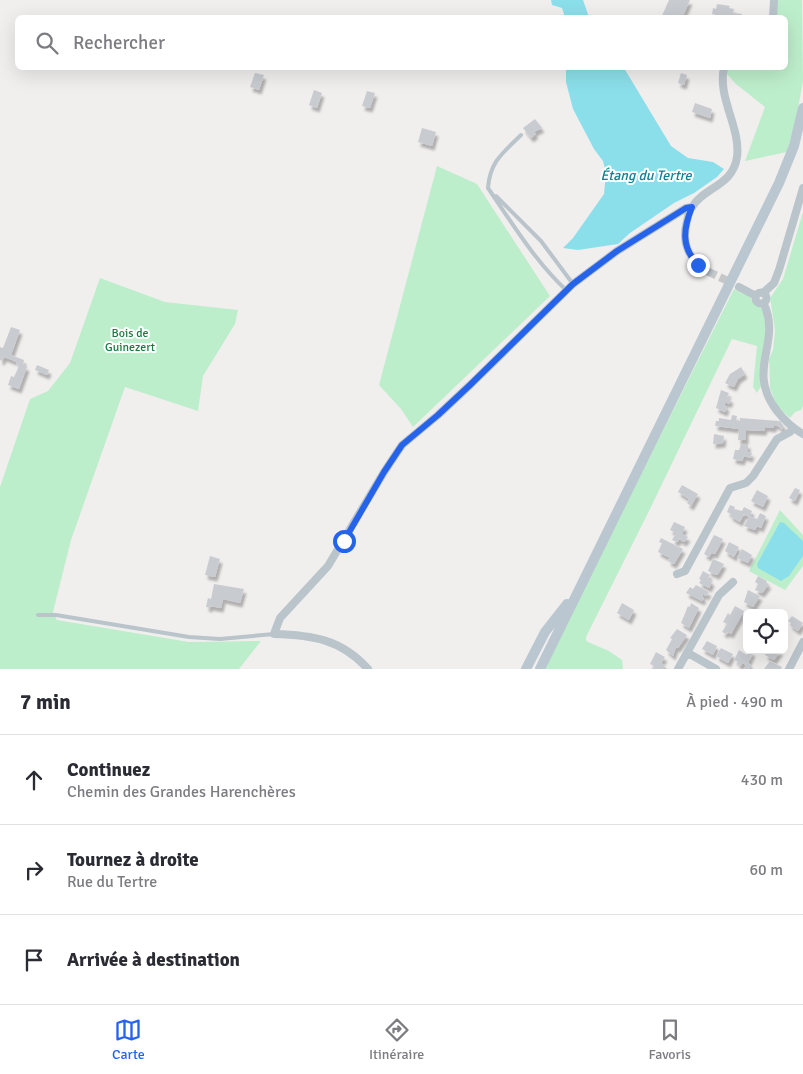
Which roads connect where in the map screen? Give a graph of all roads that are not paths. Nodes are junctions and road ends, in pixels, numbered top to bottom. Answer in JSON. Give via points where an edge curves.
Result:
{"nodes":[{"id":1,"x":774,"y":0,"type":"edge"},
{"id":2,"x":773,"y":15,"type":"edge"},
{"id":3,"x":724,"y":70,"type":"edge"},
{"id":4,"x":803,"y":108,"type":"edge"},
{"id":5,"x":522,"y":135,"type":"dead end"},
{"id":6,"x":488,"y":188,"type":"junction"},
{"id":7,"x":803,"y":188,"type":"edge"},
{"id":8,"x":692,"y":207,"type":"junction"},
{"id":9,"x":709,"y":272,"type":"tunnel mouth"},
{"id":10,"x":573,"y":284,"type":"junction"},
{"id":11,"x":739,"y":287,"type":"tunnel mouth"},
{"id":12,"x":566,"y":290,"type":"junction"},
{"id":13,"x":760,"y":295,"type":"junction"},
{"id":14,"x":793,"y":429,"type":"junction"},
{"id":15,"x":803,"y":434,"type":"edge"},
{"id":16,"x":677,"y":574,"type":"dead end"},
{"id":17,"x":733,"y":582,"type":"dead end"},
{"id":18,"x":581,"y":585,"type":"junction"},
{"id":19,"x":38,"y":615,"type":"dead end"},
{"id":20,"x":274,"y":634,"type":"junction"},
{"id":21,"x":803,"y":642,"type":"edge"},
{"id":22,"x":688,"y":653,"type":"junction"},
{"id":23,"x":368,"y":669,"type":"edge"},
{"id":24,"x":526,"y":669,"type":"edge"},
{"id":25,"x":540,"y":669,"type":"edge"},
{"id":26,"x":678,"y":669,"type":"edge"},
{"id":27,"x":716,"y":669,"type":"edge"},
{"id":28,"x":789,"y":669,"type":"edge"}],
"edges":[{"from":1,"to":2,"type":"street"},
{"from":3,"to":8,"type":"street","via":[[723,84],[737,145],[736,162],[728,177]]},
{"from":4,"to":18,"type":"main road","via":[[794,146],[776,192]]},
{"from":5,"to":6,"type":"lane","via":[[498,158],[491,170]]},
{"from":6,"to":10,"type":"lane","via":[[541,242]]},
{"from":6,"to":12,"type":"lane","via":[[527,244]]},
{"from":7,"to":13,"type":"street","via":[[774,283]]},
{"from":8,"to":9,"type":"street","via":[[685,245],[694,261]]},
{"from":8,"to":10,"type":"street","via":[[617,251]]},
{"from":10,"to":12,"type":"street"},
{"from":11,"to":13,"type":"street"},
{"from":12,"to":20,"type":"street","via":[[470,385],[402,445],[328,566],[280,618]]},
{"from":13,"to":14,"type":"street","via":[[756,300],[764,304],[769,321],[763,382],[771,402]]},
{"from":14,"to":15,"type":"street"},
{"from":14,"to":16,"type":"street","via":[[777,439],[746,483],[730,488],[685,571]]},
{"from":17,"to":22,"type":"street","via":[[719,595]]},
{"from":18,"to":24,"type":"main road","via":[[545,632]]},
{"from":18,"to":25,"type":"main road"},
{"from":19,"to":20,"type":"lane","via":[[56,615],[189,638]]},
{"from":20,"to":23,"type":"street","via":[[301,634],[326,640],[348,651]]},
{"from":21,"to":28,"type":"street"},
{"from":22,"to":26,"type":"street"},
{"from":22,"to":27,"type":"street"}]}
